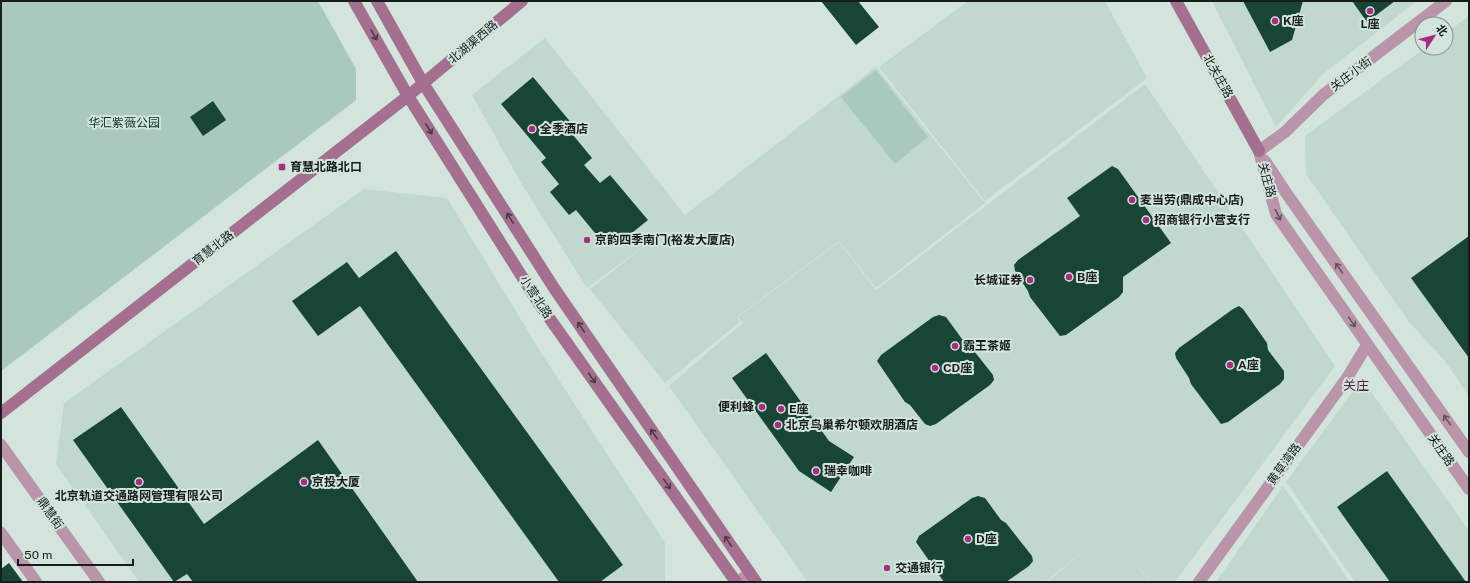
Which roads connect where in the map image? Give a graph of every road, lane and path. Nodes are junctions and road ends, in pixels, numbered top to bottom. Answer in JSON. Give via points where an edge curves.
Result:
{"nodes":[{"id":1,"x":354,"y":1,"type":"edge"},
{"id":2,"x":377,"y":1,"type":"edge"},
{"id":3,"x":522,"y":1,"type":"edge"},
{"id":4,"x":1176,"y":1,"type":"edge"},
{"id":5,"x":1446,"y":1,"type":"edge"},
{"id":6,"x":423,"y":83,"type":"junction"},
{"id":7,"x":408,"y":96,"type":"junction"},
{"id":8,"x":1259,"y":151,"type":"junction"},
{"id":9,"x":1367,"y":345,"type":"junction"},
{"id":10,"x":1,"y":413,"type":"edge"},
{"id":11,"x":1,"y":444,"type":"edge"},
{"id":12,"x":1469,"y":452,"type":"edge"},
{"id":13,"x":1469,"y":489,"type":"edge"},
{"id":14,"x":1,"y":533,"type":"edge"},
{"id":15,"x":753,"y":578,"type":"edge"},
{"id":16,"x":36,"y":582,"type":"edge"},
{"id":17,"x":99,"y":582,"type":"edge"},
{"id":18,"x":737,"y":582,"type":"edge"},
{"id":19,"x":1199,"y":582,"type":"edge"}],
"edges":[{"from":1,"to":7,"type":"street","name":"小营北路","one_way":true},
{"from":2,"to":6,"type":"street","name":"小营北路"},
{"from":3,"to":6,"type":"street","name":"北湖渠西路"},
{"from":4,"to":8,"type":"street","name":"北关庄路"},
{"from":5,"to":8,"type":"street","name":"关庄小街","via":[[1323,95],[1285,132]]},
{"from":6,"to":7,"type":"street","name":"育慧北路"},
{"from":15,"to":6,"type":"street","name":"小营北路","one_way":true,"via":[[554,288]]},
{"from":7,"to":10,"type":"street","name":"育慧北路"},
{"from":7,"to":18,"type":"street","name":"小营北路","one_way":true,"via":[[538,302]]},
{"from":8,"to":9,"type":"street","name":"关庄路","one_way":true,"via":[[1276,214]]},
{"from":12,"to":8,"type":"street","name":"关庄路","one_way":true},
{"from":9,"to":13,"type":"street","name":"关庄路"},
{"from":9,"to":19,"type":"street","name":"黄草湾路","via":[[1347,378]]},
{"from":11,"to":17,"type":"street","name":"鼎慧街"},
{"from":14,"to":16,"type":"street"},
{"from":15,"to":18,"type":"street"}]}
